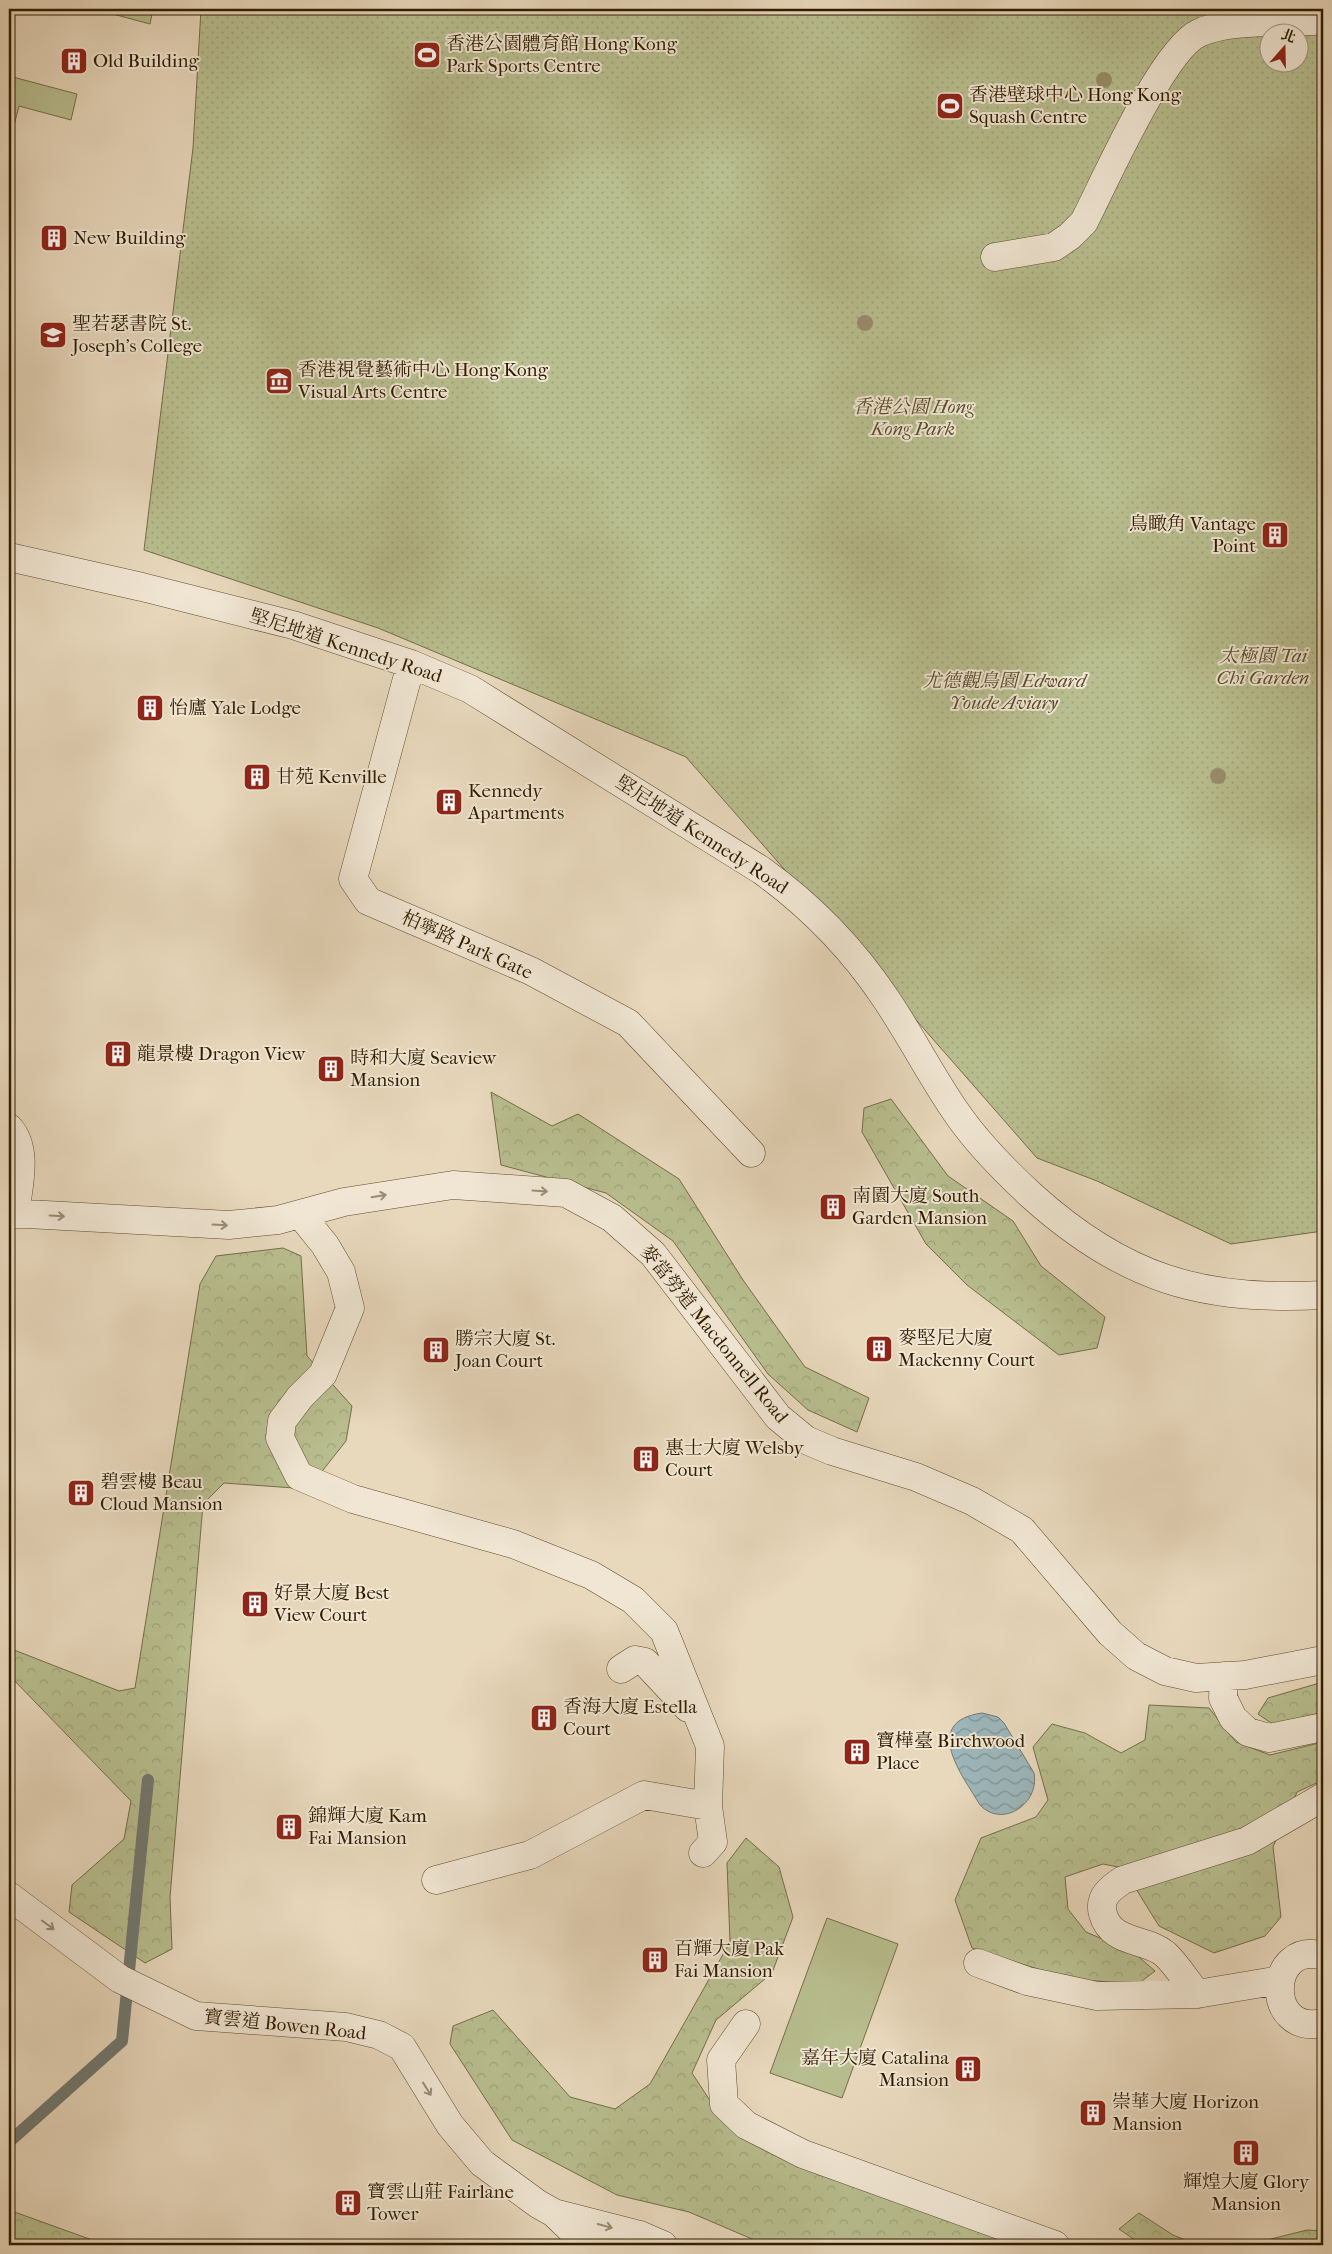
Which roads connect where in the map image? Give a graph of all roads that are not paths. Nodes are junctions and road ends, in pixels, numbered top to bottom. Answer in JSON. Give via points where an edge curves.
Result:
{"nodes":[{"id":1,"x":1323,"y":20,"type":"edge"},
{"id":2,"x":995,"y":257,"type":"dead end"},
{"id":3,"x":9,"y":557,"type":"edge"},
{"id":4,"x":411,"y":664,"type":"junction"},
{"id":5,"x":9,"y":1128,"type":"edge"},
{"id":6,"x":750,"y":1153,"type":"dead end"},
{"id":7,"x":12,"y":1213,"type":"edge"},
{"id":8,"x":300,"y":1214,"type":"junction"},
{"id":9,"x":1323,"y":1295,"type":"edge"},
{"id":10,"x":1323,"y":1660,"type":"edge"},
{"id":11,"x":621,"y":1669,"type":"dead end"},
{"id":12,"x":1224,"y":1676,"type":"junction"},
{"id":13,"x":699,"y":1720,"type":"junction"},
{"id":14,"x":1323,"y":1726,"type":"edge"},
{"id":15,"x":1323,"y":1797,"type":"edge"},
{"id":16,"x":708,"y":1806,"type":"junction"},
{"id":17,"x":703,"y":1853,"type":"dead end"},
{"id":18,"x":436,"y":1880,"type":"dead end"},
{"id":19,"x":9,"y":1896,"type":"edge"},
{"id":20,"x":1323,"y":1956,"type":"edge"},
{"id":21,"x":978,"y":1963,"type":"dead end"},
{"id":22,"x":1280,"y":1980,"type":"junction"},
{"id":23,"x":1197,"y":1994,"type":"junction"},
{"id":24,"x":1323,"y":2022,"type":"edge"},
{"id":25,"x":746,"y":2024,"type":"dead end"},
{"id":26,"x":554,"y":2213,"type":"junction"},
{"id":27,"x":587,"y":2245,"type":"edge"},
{"id":28,"x":662,"y":2245,"type":"edge"},
{"id":29,"x":1055,"y":2245,"type":"edge"}],
"edges":[{"from":1,"to":2,"type":"street","via":[[1227,26],[1204,31],[1192,38],[1176,52],[1156,83],[1084,222],[1054,248]]},
{"from":3,"to":4,"type":"street","name":"堅尼地道 Kennedy Road","via":[[293,625]]},
{"from":4,"to":6,"type":"street","name":"柏寧路 Park Gate","via":[[353,878],[368,901],[531,971],[628,1023]]},
{"from":4,"to":9,"type":"street","name":"堅尼地道 Kennedy Road","via":[[470,689],[795,895],[854,954],[887,1000],[948,1100],[988,1152],[1060,1221],[1096,1247],[1166,1280],[1206,1290],[1290,1297]]},
{"from":5,"to":7,"type":"street","via":[[18,1143],[21,1157]]},
{"from":7,"to":8,"type":"street","name":"麥當勞道 Macdonnell Road","one_way":true,"via":[[229,1225],[278,1220]]},
{"from":8,"to":12,"type":"street","name":"麥當勞道 Macdonnell Road","one_way":true,"via":[[344,1202],[453,1185],[566,1193],[612,1218],[653,1254],[778,1417],[806,1440],[916,1477],[972,1501],[1022,1530],[1110,1633],[1136,1656],[1165,1671],[1196,1678]]},
{"from":8,"to":13,"type":"street","via":[[342,1272],[350,1308],[323,1374],[282,1421],[280,1438],[299,1476],[353,1499],[513,1544],[591,1574],[633,1600],[664,1631]]},
{"from":10,"to":12,"type":"street","name":"麥當勞道 Macdonnell Road"},
{"from":11,"to":13,"type":"street","via":[[635,1660],[645,1662]]},
{"from":12,"to":14,"type":"street","via":[[1223,1698],[1232,1718],[1248,1732],[1269,1738]]},
{"from":13,"to":16,"type":"street","via":[[710,1746]]},
{"from":15,"to":23,"type":"street","via":[[1247,1840],[1123,1880],[1108,1890],[1101,1907],[1105,1924],[1120,1935],[1164,1954]]},
{"from":16,"to":17,"type":"street","via":[[713,1842]]},
{"from":16,"to":18,"type":"street","via":[[644,1794],[530,1855]]},
{"from":19,"to":26,"type":"street","name":"寶雲道 Bowen Road","one_way":true,"via":[[120,1979],[196,2016],[346,2027],[379,2035],[402,2047],[450,2125],[482,2162]]},
{"from":20,"to":22,"type":"street","via":[[1304,1955],[1293,1961]]},
{"from":21,"to":23,"type":"street","via":[[1027,1981],[1097,1996]]},
{"from":22,"to":23,"type":"street"},
{"from":22,"to":24,"type":"street","via":[[1278,1992],[1287,2012],[1305,2023]]},
{"from":25,"to":29,"type":"street","via":[[721,2060],[724,2104],[746,2125],[803,2154]]},
{"from":26,"to":27,"type":"street"},
{"from":26,"to":28,"type":"street","name":"寶雲道 Bowen Road","one_way":true,"via":[[640,2235]]}]}
